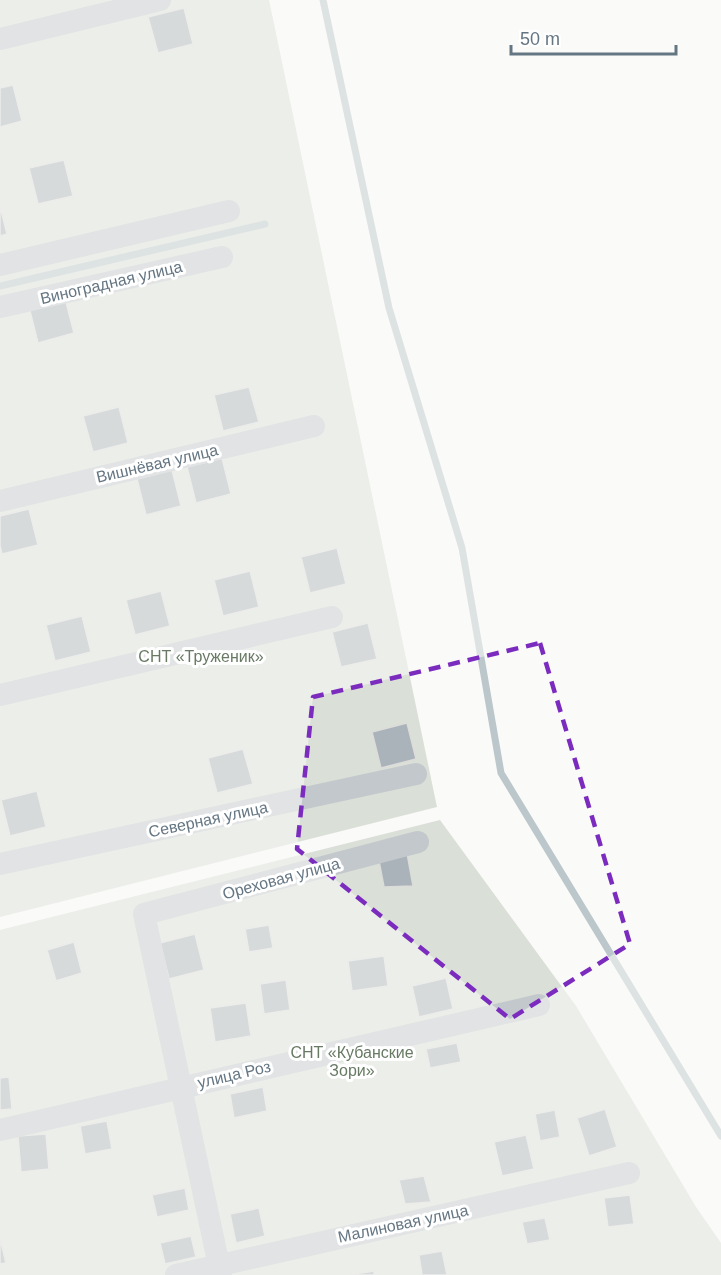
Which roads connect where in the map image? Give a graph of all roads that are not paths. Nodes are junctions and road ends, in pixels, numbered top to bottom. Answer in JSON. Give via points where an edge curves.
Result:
{"nodes":[{"id":1,"x":160,"y":0,"type":"edge"},
{"id":2,"x":0,"y":39,"type":"edge"},
{"id":3,"x":229,"y":211,"type":"dead end"},
{"id":4,"x":222,"y":257,"type":"dead end"},
{"id":5,"x":0,"y":265,"type":"edge"},
{"id":6,"x":0,"y":307,"type":"edge"},
{"id":7,"x":314,"y":426,"type":"dead end"},
{"id":8,"x":0,"y":501,"type":"edge"},
{"id":9,"x":332,"y":617,"type":"dead end"},
{"id":10,"x":0,"y":695,"type":"edge"},
{"id":11,"x":416,"y":774,"type":"dead end"},
{"id":12,"x":418,"y":842,"type":"dead end"},
{"id":13,"x":0,"y":864,"type":"edge"},
{"id":14,"x":539,"y":1005,"type":"dead end"},
{"id":15,"x":180,"y":1087,"type":"junction"},
{"id":16,"x":0,"y":1130,"type":"edge"},
{"id":17,"x":629,"y":1173,"type":"dead end"},
{"id":18,"x":220,"y":1270,"type":"edge"},
{"id":19,"x":176,"y":1275,"type":"edge"}],
"edges":[{"from":1,"to":2,"type":"street"},
{"from":3,"to":5,"type":"street"},
{"from":4,"to":6,"type":"street","name":"Виноградная улица"},
{"from":7,"to":8,"type":"street","name":"Вишнёвая улица"},
{"from":9,"to":10,"type":"street"},
{"from":11,"to":13,"type":"street","name":"Северная улица"},
{"from":12,"to":15,"type":"street","name":"Ореховая улица","via":[[144,914]]},
{"from":14,"to":15,"type":"street","name":"улица Роз"},
{"from":15,"to":16,"type":"street","name":"улица Роз"},
{"from":15,"to":18,"type":"street"},
{"from":17,"to":18,"type":"street","name":"Малиновая улица"},
{"from":18,"to":19,"type":"street","name":"Малиновая улица"}]}
